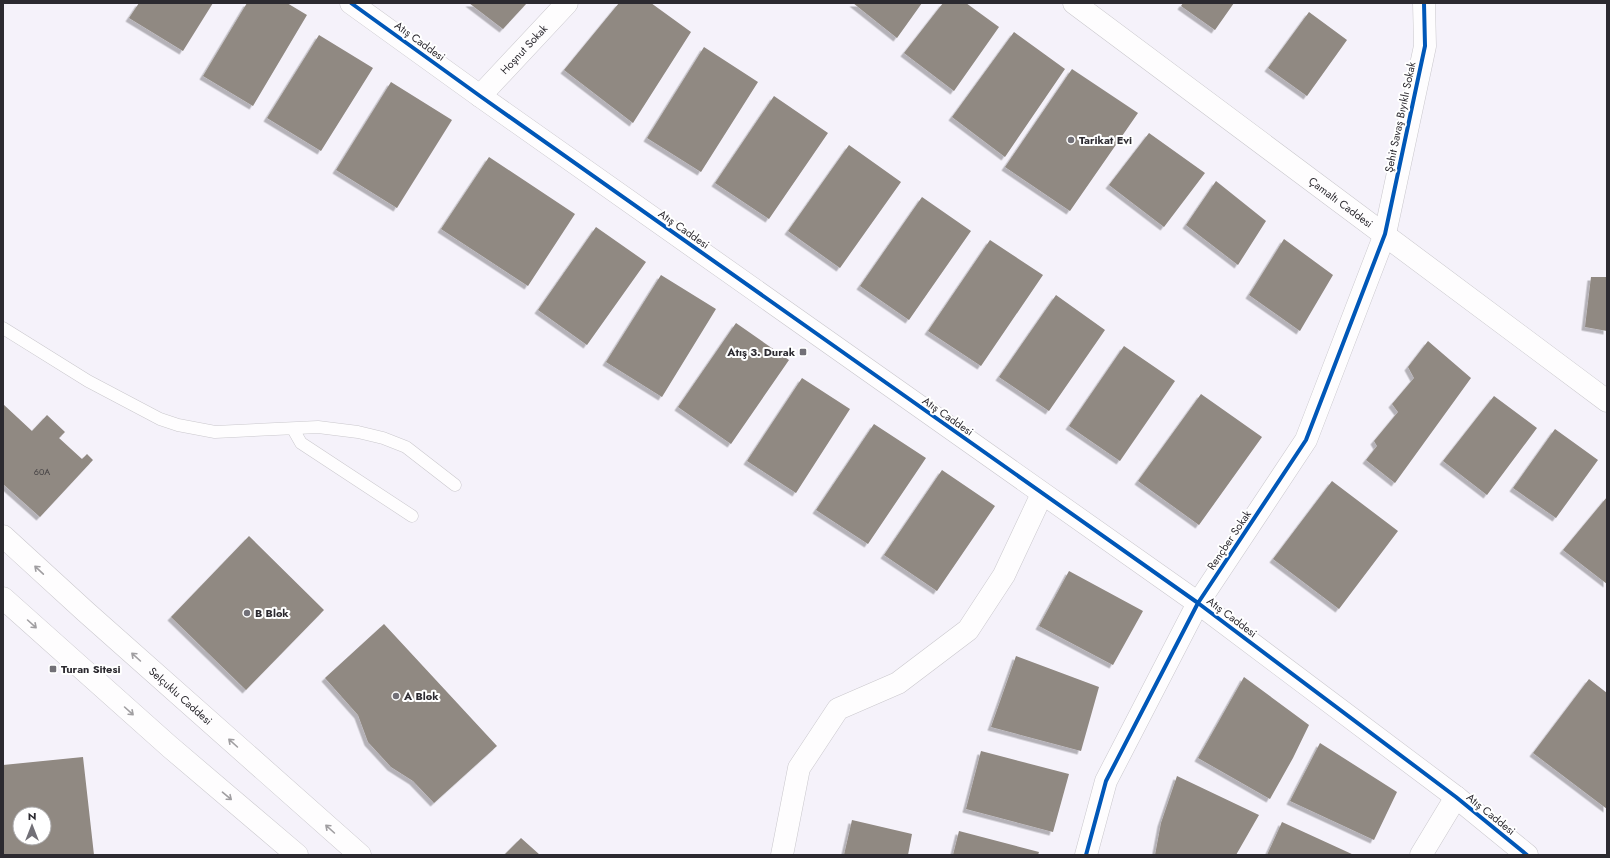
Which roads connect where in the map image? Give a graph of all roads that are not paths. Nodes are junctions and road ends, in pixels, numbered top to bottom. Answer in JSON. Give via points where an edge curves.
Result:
{"nodes":[{"id":1,"x":351,"y":3,"type":"edge"},
{"id":2,"x":567,"y":3,"type":"edge"},
{"id":3,"x":1074,"y":3,"type":"edge"},
{"id":4,"x":1424,"y":3,"type":"edge"},
{"id":5,"x":480,"y":96,"type":"junction"},
{"id":6,"x":1384,"y":234,"type":"junction"},
{"id":7,"x":3,"y":328,"type":"edge"},
{"id":8,"x":1607,"y":401,"type":"edge"},
{"id":9,"x":292,"y":429,"type":"junction"},
{"id":10,"x":455,"y":485,"type":"dead end"},
{"id":11,"x":1042,"y":494,"type":"junction"},
{"id":12,"x":412,"y":516,"type":"dead end"},
{"id":13,"x":3,"y":536,"type":"edge"},
{"id":14,"x":3,"y":598,"type":"edge"},
{"id":15,"x":1198,"y":603,"type":"junction"},
{"id":16,"x":1456,"y":797,"type":"junction"},
{"id":17,"x":297,"y":855,"type":"edge"},
{"id":18,"x":360,"y":855,"type":"edge"},
{"id":19,"x":782,"y":855,"type":"edge"},
{"id":20,"x":1086,"y":855,"type":"edge"},
{"id":21,"x":1421,"y":855,"type":"edge"},
{"id":22,"x":1527,"y":855,"type":"edge"}],
"edges":[{"from":1,"to":5,"type":"street","name":"Atış Caddesi"},
{"from":2,"to":5,"type":"street","name":"Hoşnut Sokak"},
{"from":3,"to":6,"type":"street","name":"Çamaltı Caddesi"},
{"from":4,"to":6,"type":"street","name":"Şehit Savaş Bıyıklı Sokak","via":[[1425,46]]},
{"from":5,"to":11,"type":"street","name":"Atış Caddesi"},
{"from":6,"to":8,"type":"street","name":"Çamaltı Caddesi"},
{"from":6,"to":15,"type":"street","name":"Rençber Sokak","via":[[1306,440]]},
{"from":7,"to":9,"type":"lane","via":[[88,381],[160,419],[215,432]]},
{"from":9,"to":10,"type":"lane","via":[[318,427],[383,438],[406,447]]},
{"from":9,"to":12,"type":"lane","via":[[301,443]]},
{"from":11,"to":15,"type":"street","name":"Atış Caddesi"},
{"from":11,"to":19,"type":"street","via":[[1004,575],[968,630],[898,683],[838,708],[799,768]]},
{"from":18,"to":13,"type":"street","name":"Selçuklu Caddesi","one_way":true},
{"from":14,"to":17,"type":"street","one_way":true,"via":[[170,747]]},
{"from":15,"to":16,"type":"street","name":"Atış Caddesi"},
{"from":15,"to":20,"type":"street","name":"Rençber Sokak","via":[[1106,781]]},
{"from":16,"to":21,"type":"street"},
{"from":16,"to":22,"type":"street","name":"Atış Caddesi"}]}
